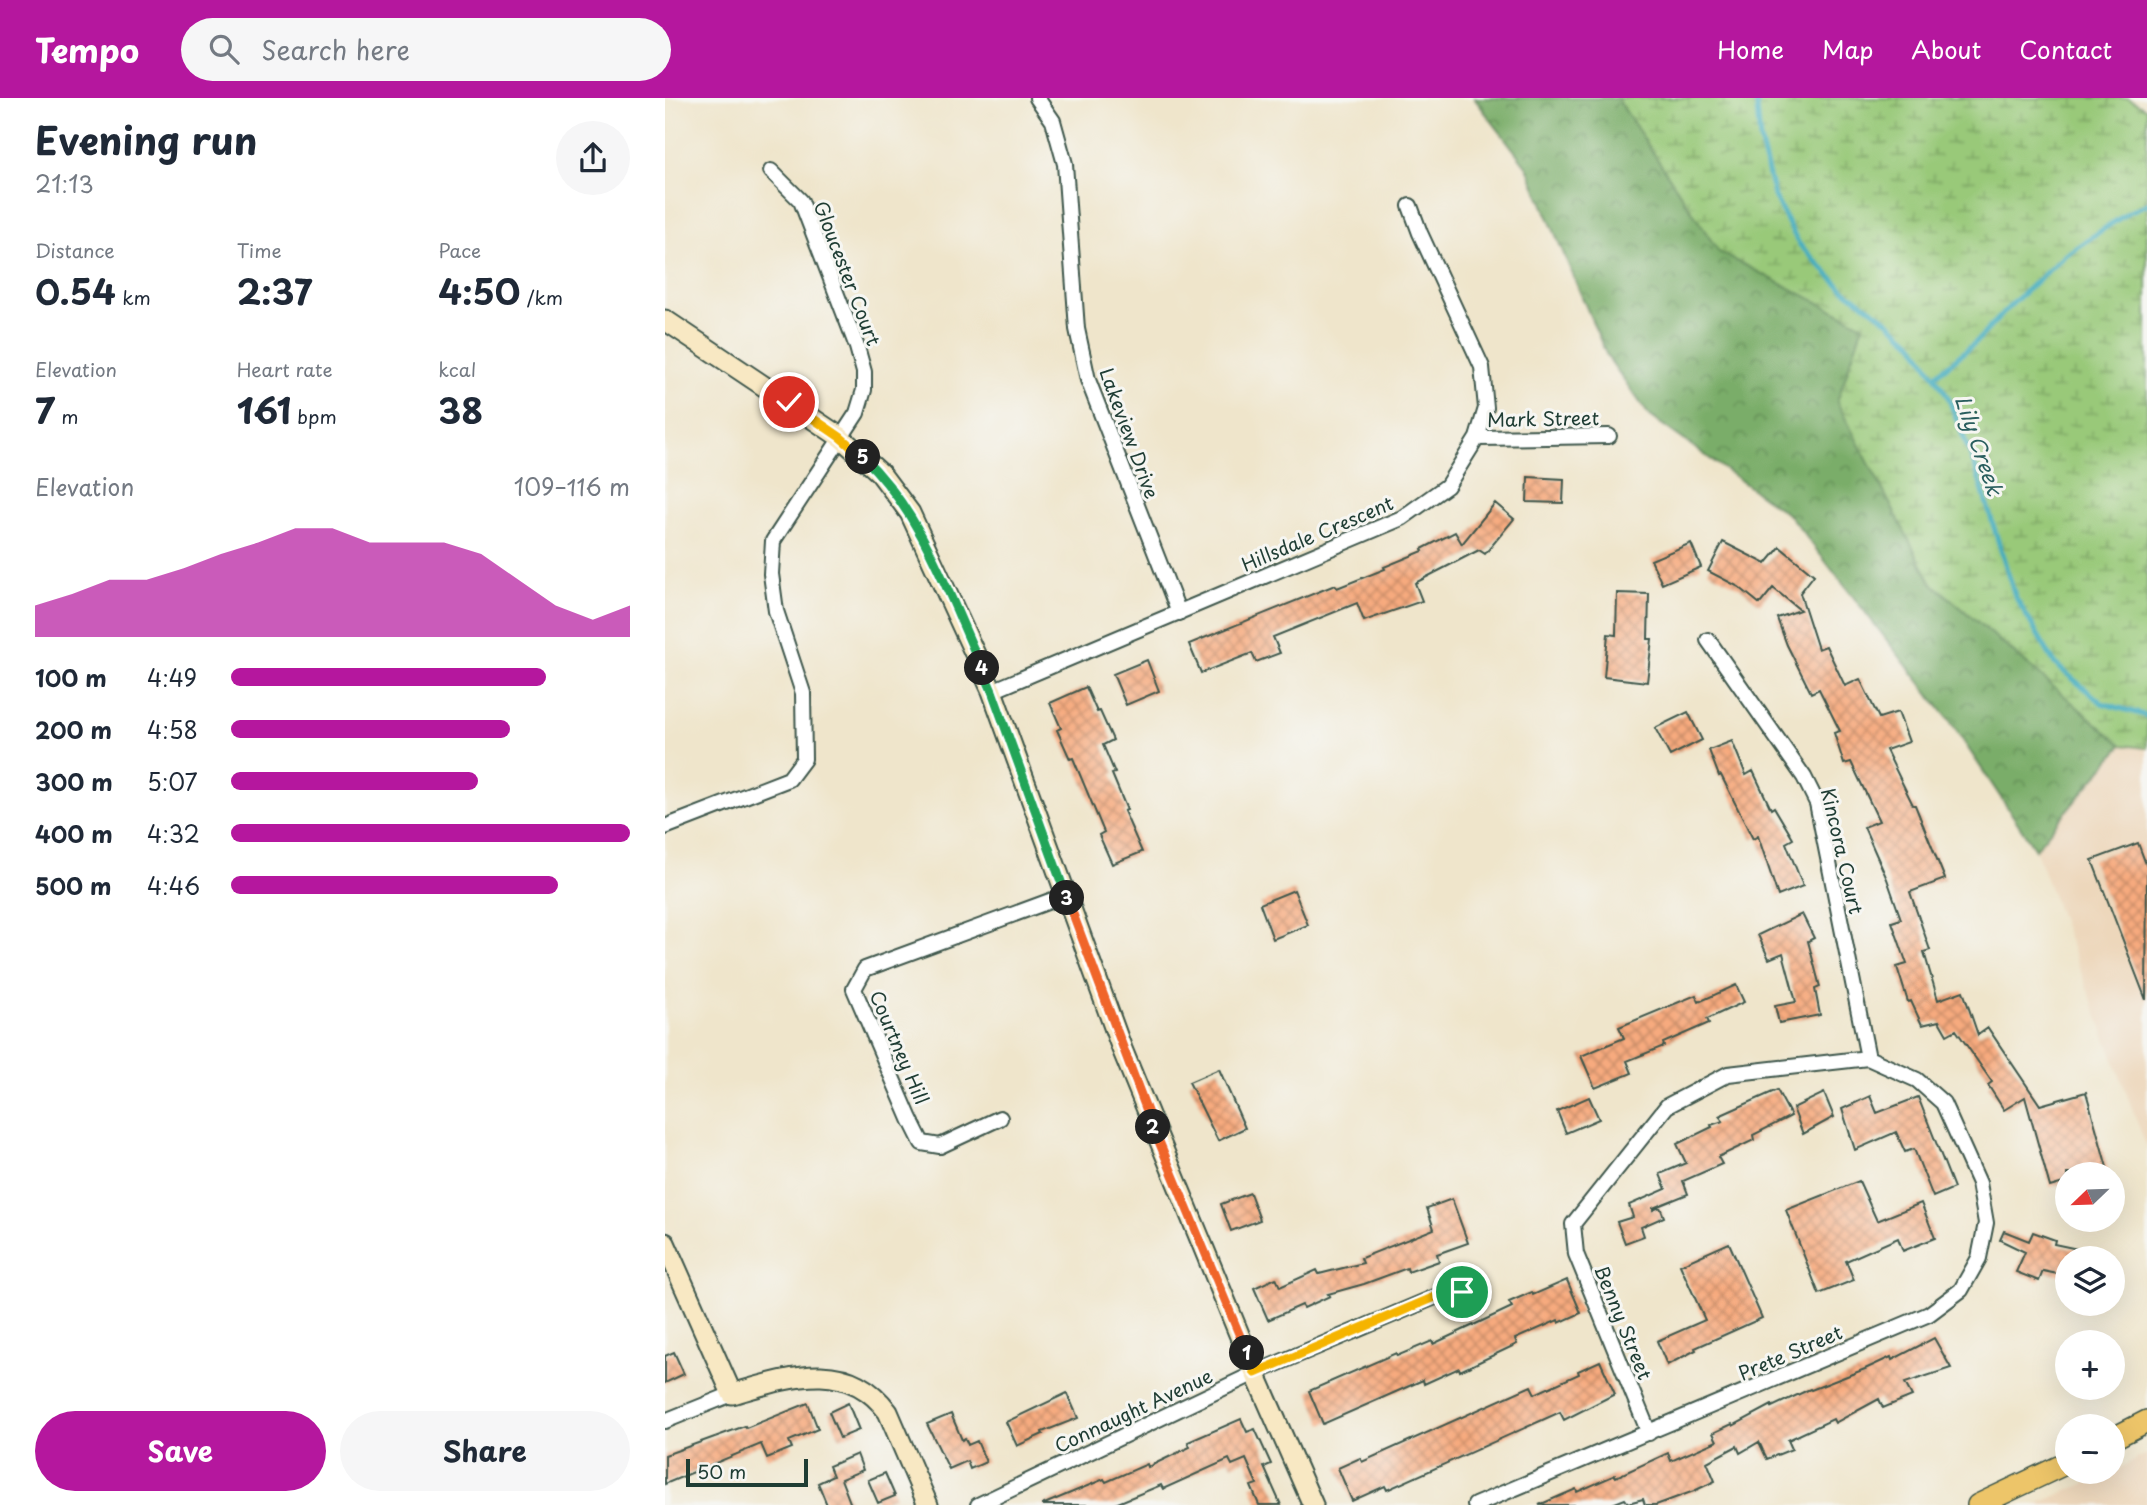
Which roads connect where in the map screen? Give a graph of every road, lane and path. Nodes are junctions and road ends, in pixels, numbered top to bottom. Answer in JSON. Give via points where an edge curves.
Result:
{"nodes":[{"id":1,"x":1037,"y":98,"type":"edge"},
{"id":2,"x":771,"y":171,"type":"dead end"},
{"id":3,"x":1410,"y":206,"type":"dead end"},
{"id":4,"x":665,"y":320,"type":"edge"},
{"id":5,"x":1609,"y":436,"type":"dead end"},
{"id":6,"x":840,"y":437,"type":"junction"},
{"id":7,"x":1477,"y":438,"type":"junction"},
{"id":8,"x":1179,"y":613,"type":"junction"},
{"id":9,"x":1708,"y":640,"type":"dead end"},
{"id":10,"x":992,"y":691,"type":"junction"},
{"id":11,"x":665,"y":827,"type":"edge"},
{"id":12,"x":1066,"y":895,"type":"junction"},
{"id":13,"x":1868,"y":1058,"type":"junction"},
{"id":14,"x":1000,"y":1118,"type":"dead end"},
{"id":15,"x":665,"y":1242,"type":"edge"},
{"id":16,"x":1462,"y":1292,"type":"dead end"},
{"id":17,"x":1255,"y":1373,"type":"junction"},
{"id":18,"x":732,"y":1394,"type":"junction"},
{"id":19,"x":665,"y":1421,"type":"edge"},
{"id":20,"x":2147,"y":1421,"type":"edge"},
{"id":21,"x":2125,"y":1432,"type":"edge"},
{"id":22,"x":1649,"y":1433,"type":"junction"},
{"id":23,"x":2055,"y":1468,"type":"edge"},
{"id":24,"x":928,"y":1505,"type":"edge"},
{"id":25,"x":978,"y":1505,"type":"edge"},
{"id":26,"x":1313,"y":1505,"type":"edge"},
{"id":27,"x":1475,"y":1505,"type":"edge"},
{"id":28,"x":1978,"y":1505,"type":"edge"}],
"edges":[{"from":1,"to":8,"type":"street","name":"Lakeview Drive","via":[[1052,121],[1065,164],[1077,329],[1088,380]]},
{"from":2,"to":6,"type":"street","name":"Gloucester Court","via":[[801,201],[864,372],[857,413]]},
{"from":3,"to":7,"type":"street","name":"Hillsdale Crescent","via":[[1482,367],[1486,408]]},
{"from":4,"to":6,"type":"street"},
{"from":5,"to":7,"type":"street","name":"Mark Street"},
{"from":6,"to":10,"type":"street","via":[[880,473],[910,513]]},
{"from":6,"to":11,"type":"street","name":"Gloucester Court","via":[[773,541],[776,611],[803,693],[804,759],[789,779]]},
{"from":7,"to":8,"type":"street","name":"Hillsdale Crescent","via":[[1447,486],[1402,519]]},
{"from":8,"to":10,"type":"street","name":"Hillsdale Crescent"},
{"from":9,"to":13,"type":"street","name":"Kincora Court","via":[[1804,777],[1817,803]]},
{"from":10,"to":12,"type":"street"},
{"from":12,"to":14,"type":"street","name":"Courtney Hill","via":[[865,969],[855,989],[922,1143],[940,1146]]},
{"from":12,"to":17,"type":"street","via":[[1122,1049]]},
{"from":13,"to":22,"type":"street","name":"Benny Street","via":[[1728,1074],[1667,1106],[1573,1224],[1576,1254]]},
{"from":13,"to":22,"type":"street","name":"Prete Street","via":[[1917,1080],[1943,1103],[1979,1183],[1986,1223],[1979,1258],[1961,1290],[1929,1314]]},
{"from":15,"to":18,"type":"street"},
{"from":16,"to":17,"type":"street","name":"Connaught Avenue","via":[[1435,1297]]},
{"from":17,"to":25,"type":"street","name":"Connaught Avenue"},
{"from":17,"to":26,"type":"street"},
{"from":18,"to":19,"type":"street"},
{"from":18,"to":24,"type":"street","via":[[801,1376],[833,1376],[869,1391],[888,1412]]},
{"from":20,"to":21,"type":"main road"},
{"from":22,"to":27,"type":"street","name":"Prete Street"},
{"from":23,"to":28,"type":"main road"}]}
